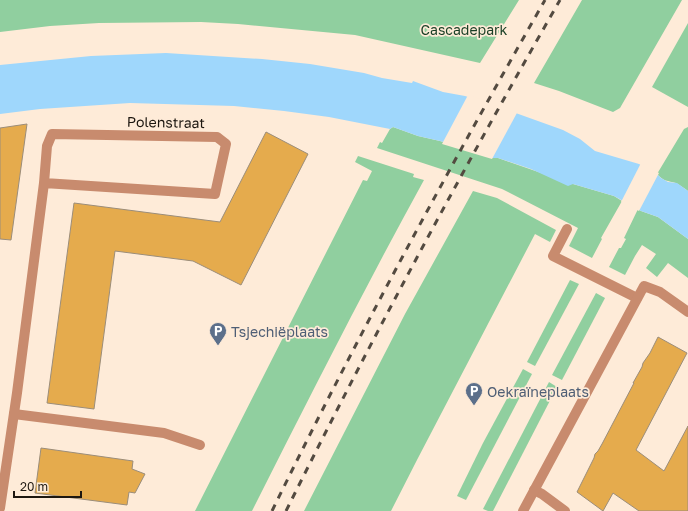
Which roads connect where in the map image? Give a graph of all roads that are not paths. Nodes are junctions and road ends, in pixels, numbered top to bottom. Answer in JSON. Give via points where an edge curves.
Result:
{"nodes":[{"id":1,"x":44,"y":183,"type":"junction"},
{"id":2,"x":567,"y":229,"type":"dead end"},
{"id":3,"x":637,"y":298,"type":"junction"},
{"id":4,"x":688,"y":312,"type":"edge"},
{"id":5,"x":14,"y":414,"type":"junction"},
{"id":6,"x":200,"y":445,"type":"dead end"},
{"id":7,"x":534,"y":490,"type":"junction"},
{"id":8,"x":0,"y":509,"type":"edge"},
{"id":9,"x":6,"y":511,"type":"edge"},
{"id":10,"x":523,"y":511,"type":"edge"},
{"id":11,"x":565,"y":511,"type":"edge"}],
"edges":[{"from":1,"to":1,"type":"street","name":"Polenstraat","via":[[47,146],[52,134],[217,137],[226,144],[215,194]]},
{"from":1,"to":5,"type":"street","name":"Polenstraat"},
{"from":2,"to":3,"type":"street","via":[[553,256]]},
{"from":3,"to":4,"type":"street","via":[[644,286],[660,292]]},
{"from":3,"to":7,"type":"street"},
{"from":5,"to":6,"type":"street","via":[[164,432]]},
{"from":5,"to":8,"type":"street","name":"Polenstraat"},
{"from":7,"to":10,"type":"street"},
{"from":7,"to":11,"type":"street"},
{"from":8,"to":9,"type":"street"}]}
